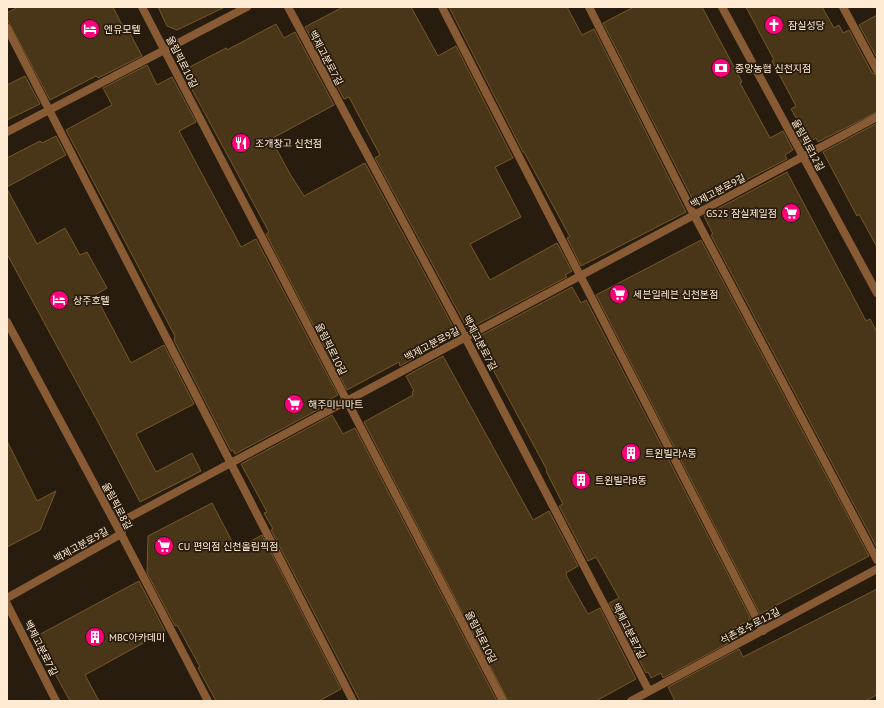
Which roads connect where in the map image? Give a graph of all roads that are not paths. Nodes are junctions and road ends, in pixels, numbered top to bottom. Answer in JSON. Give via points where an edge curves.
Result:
{"nodes":[{"id":1,"x":142,"y":7,"type":"edge"},
{"id":2,"x":248,"y":7,"type":"edge"},
{"id":3,"x":288,"y":7,"type":"edge"},
{"id":4,"x":442,"y":7,"type":"edge"},
{"id":5,"x":589,"y":7,"type":"edge"},
{"id":6,"x":722,"y":7,"type":"edge"},
{"id":7,"x":843,"y":7,"type":"edge"},
{"id":8,"x":7,"y":28,"type":"edge"},
{"id":9,"x":164,"y":49,"type":"junction"},
{"id":10,"x":877,"y":70,"type":"edge"},
{"id":11,"x":50,"y":110,"type":"junction"},
{"id":12,"x":877,"y":117,"type":"edge"},
{"id":13,"x":7,"y":132,"type":"edge"},
{"id":14,"x":803,"y":157,"type":"junction"},
{"id":15,"x":694,"y":215,"type":"junction"},
{"id":16,"x":581,"y":276,"type":"junction"},
{"id":17,"x":877,"y":293,"type":"edge"},
{"id":18,"x":7,"y":322,"type":"edge"},
{"id":19,"x":465,"y":337,"type":"junction"},
{"id":20,"x":347,"y":401,"type":"junction"},
{"id":21,"x":232,"y":463,"type":"junction"},
{"id":22,"x":121,"y":534,"type":"junction"},
{"id":23,"x":877,"y":560,"type":"edge"},
{"id":24,"x":877,"y":569,"type":"edge"},
{"id":25,"x":7,"y":598,"type":"edge"},
{"id":26,"x":7,"y":604,"type":"edge"},
{"id":27,"x":763,"y":631,"type":"junction"},
{"id":28,"x":649,"y":692,"type":"junction"},
{"id":29,"x":56,"y":701,"type":"edge"},
{"id":30,"x":208,"y":701,"type":"edge"},
{"id":31,"x":353,"y":701,"type":"edge"},
{"id":32,"x":503,"y":701,"type":"edge"},
{"id":33,"x":631,"y":701,"type":"edge"}],
"edges":[{"from":1,"to":9,"type":"street","name":"올림픽로10길"},
{"from":2,"to":9,"type":"street"},
{"from":3,"to":19,"type":"street","name":"백제고분로7길"},
{"from":4,"to":16,"type":"street"},
{"from":5,"to":15,"type":"street"},
{"from":6,"to":14,"type":"street","name":"올림픽로12길"},
{"from":7,"to":10,"type":"street"},
{"from":8,"to":11,"type":"street"},
{"from":9,"to":11,"type":"street"},
{"from":9,"to":20,"type":"street","name":"올림픽로10길"},
{"from":11,"to":13,"type":"street"},
{"from":11,"to":21,"type":"street"},
{"from":12,"to":14,"type":"street","name":"백제고분로9길"},
{"from":14,"to":15,"type":"street","name":"백제고분로9길"},
{"from":14,"to":17,"type":"street","name":"올림픽로12길"},
{"from":15,"to":16,"type":"street","name":"백제고분로9길"},
{"from":15,"to":23,"type":"street"},
{"from":16,"to":19,"type":"street","name":"백제고분로9길"},
{"from":16,"to":27,"type":"street"},
{"from":18,"to":22,"type":"street","name":"올림픽로8길"},
{"from":19,"to":20,"type":"street","name":"백제고분로9길"},
{"from":19,"to":28,"type":"street","name":"백제고분로7길"},
{"from":20,"to":21,"type":"street","name":"백제고분로9길"},
{"from":20,"to":32,"type":"street","name":"올림픽로10길"},
{"from":21,"to":22,"type":"street","name":"백제고분로9길","via":[[126,519]]},
{"from":21,"to":31,"type":"street"},
{"from":22,"to":25,"type":"street","name":"백제고분로9길"},
{"from":22,"to":30,"type":"street","name":"올림픽로8길"},
{"from":24,"to":27,"type":"street","name":"석촌호수로12길"},
{"from":26,"to":29,"type":"street","name":"백제고분로7길"},
{"from":27,"to":28,"type":"street","name":"석촌호수로12길"},
{"from":28,"to":33,"type":"street","name":"석촌호수로12길"}]}
